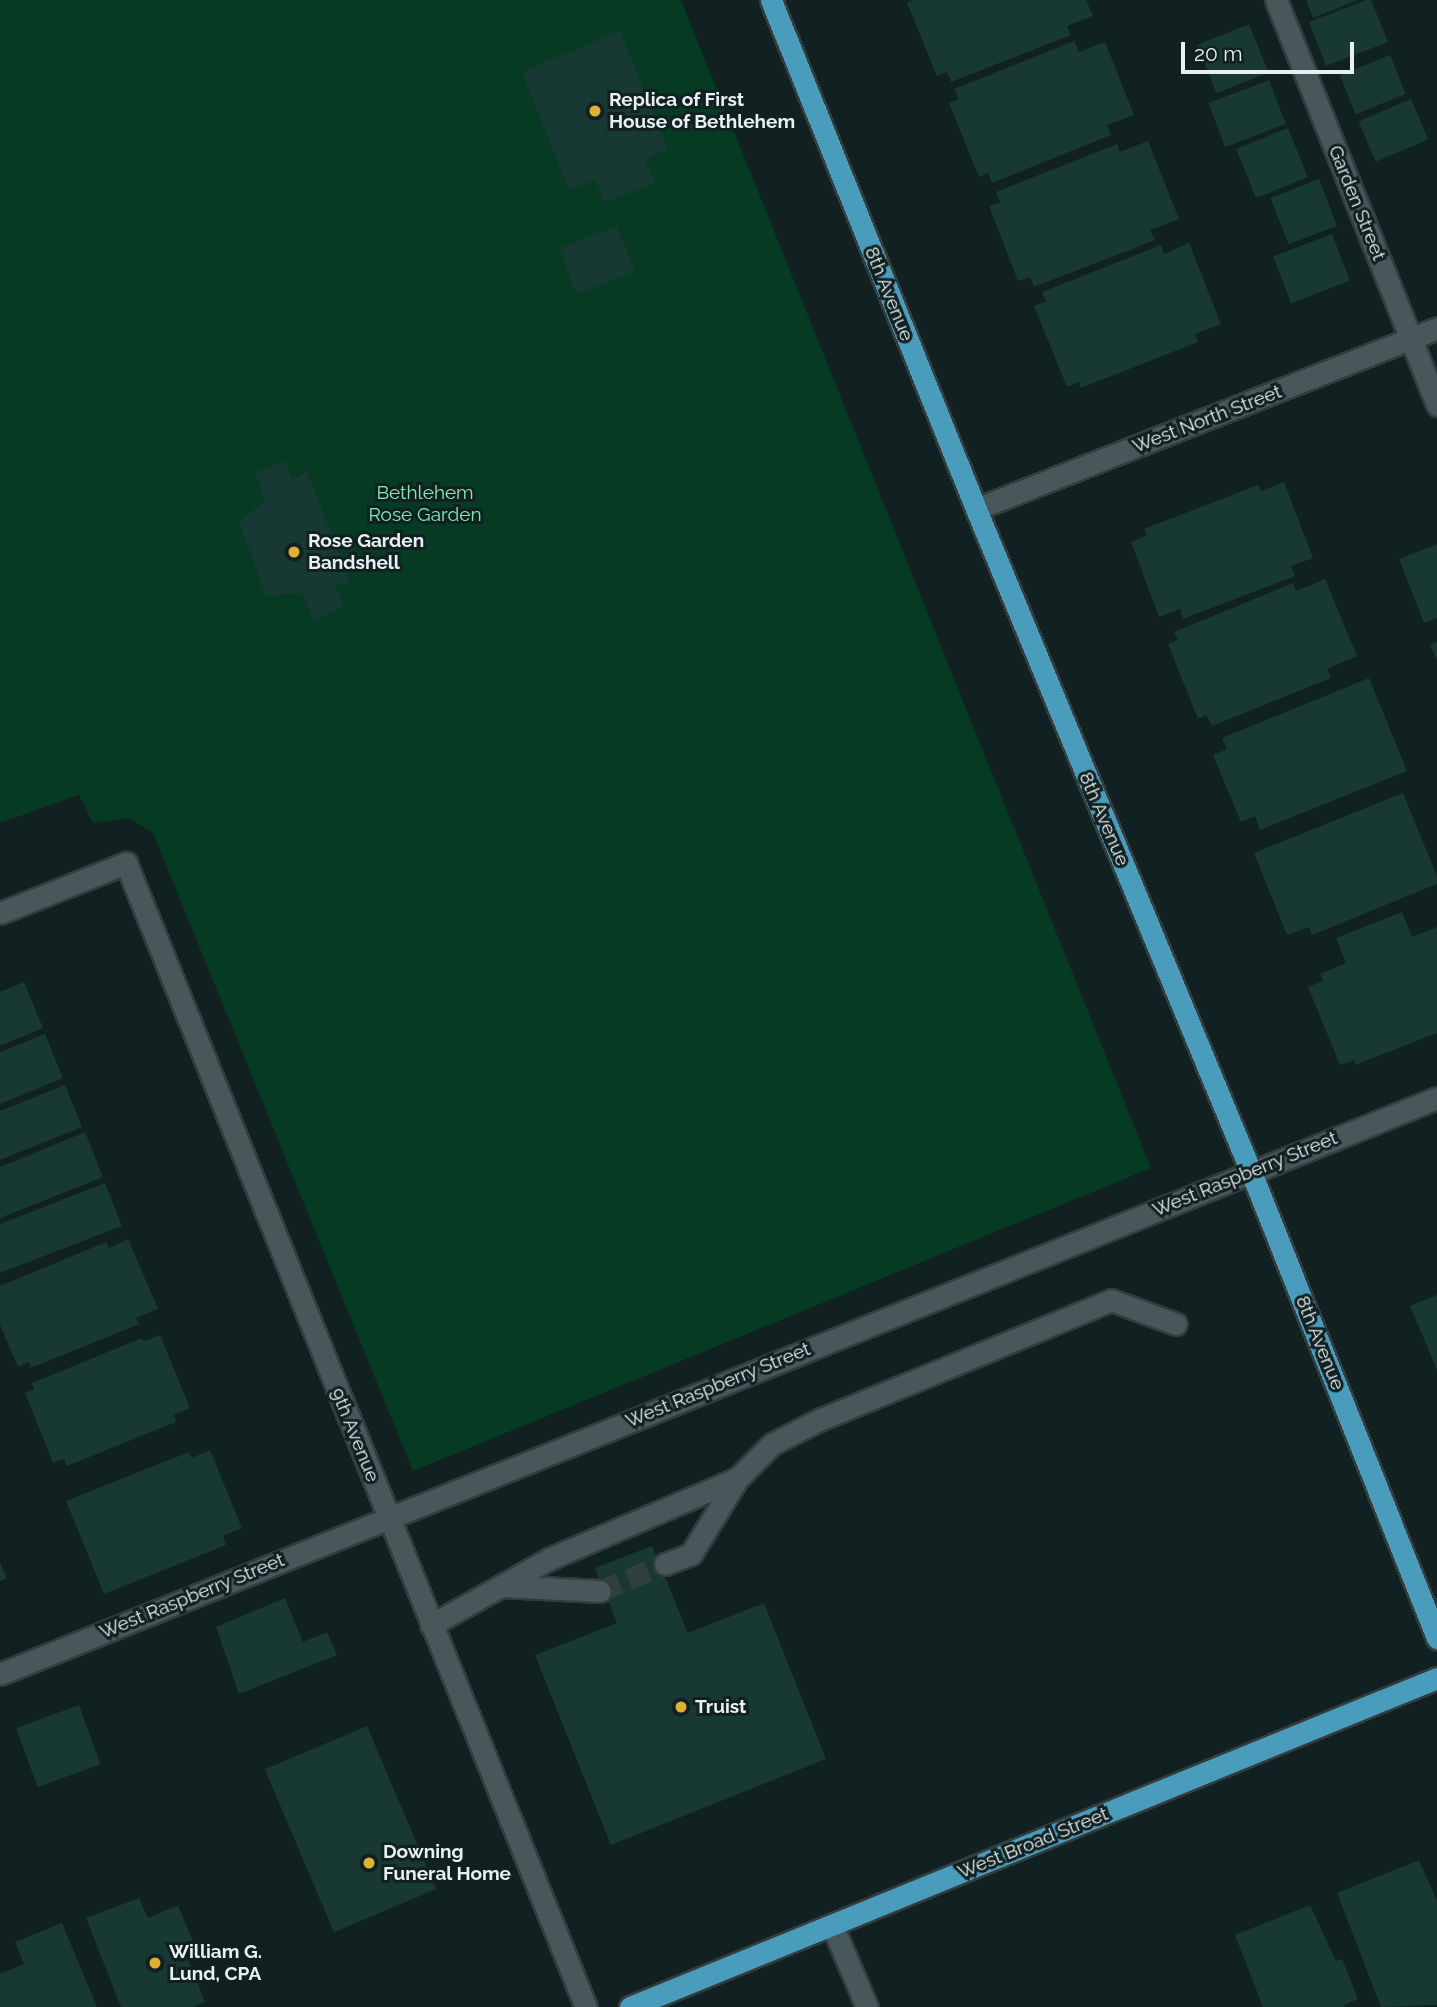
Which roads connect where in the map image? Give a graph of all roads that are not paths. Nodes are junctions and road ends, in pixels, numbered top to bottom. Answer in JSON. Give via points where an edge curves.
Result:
{"nodes":[{"id":1,"x":771,"y":0,"type":"edge"},
{"id":2,"x":1276,"y":0,"type":"edge"},
{"id":3,"x":1437,"y":328,"type":"edge"},
{"id":4,"x":1411,"y":339,"type":"junction"},
{"id":5,"x":1437,"y":405,"type":"edge"},
{"id":6,"x":976,"y":509,"type":"junction"},
{"id":7,"x":0,"y":913,"type":"edge"},
{"id":8,"x":1437,"y":1098,"type":"edge"},
{"id":9,"x":1251,"y":1172,"type":"junction"},
{"id":10,"x":1176,"y":1324,"type":"dead end"},
{"id":11,"x":738,"y":1478,"type":"junction"},
{"id":12,"x":388,"y":1517,"type":"junction"},
{"id":13,"x":666,"y":1564,"type":"tunnel mouth"},
{"id":14,"x":501,"y":1586,"type":"junction"},
{"id":15,"x":600,"y":1591,"type":"tunnel mouth"},
{"id":16,"x":431,"y":1625,"type":"junction"},
{"id":17,"x":1437,"y":1638,"type":"edge"},
{"id":18,"x":0,"y":1674,"type":"edge"},
{"id":19,"x":1437,"y":1678,"type":"edge"},
{"id":20,"x":832,"y":1925,"type":"junction"},
{"id":21,"x":586,"y":2007,"type":"edge"},
{"id":22,"x":630,"y":2007,"type":"edge"},
{"id":23,"x":867,"y":2007,"type":"edge"}],
"edges":[{"from":1,"to":6,"type":"main road","name":"8th Avenue"},
{"from":2,"to":4,"type":"street","name":"Garden Street"},
{"from":3,"to":4,"type":"street","name":"West North Street"},
{"from":4,"to":5,"type":"street","name":"Garden Street"},
{"from":4,"to":6,"type":"street","name":"West North Street"},
{"from":6,"to":9,"type":"main road","name":"8th Avenue"},
{"from":7,"to":12,"type":"street","name":"9th Avenue","via":[[126,863]]},
{"from":8,"to":9,"type":"street","name":"West Raspberry Street"},
{"from":9,"to":12,"type":"street","name":"West Raspberry Street"},
{"from":9,"to":17,"type":"main road","name":"8th Avenue"},
{"from":10,"to":11,"type":"street","via":[[1111,1300],[820,1420],[772,1444]]},
{"from":11,"to":13,"type":"street","via":[[691,1555]]},
{"from":11,"to":14,"type":"street","via":[[548,1559]]},
{"from":12,"to":16,"type":"street","name":"9th Avenue"},
{"from":12,"to":18,"type":"street","name":"West Raspberry Street"},
{"from":14,"to":15,"type":"street"},
{"from":14,"to":16,"type":"street"},
{"from":16,"to":21,"type":"street","name":"9th Avenue"},
{"from":19,"to":20,"type":"main road","name":"West Broad Street"},
{"from":20,"to":22,"type":"main road","name":"West Broad Street"},
{"from":20,"to":23,"type":"street"}]}
